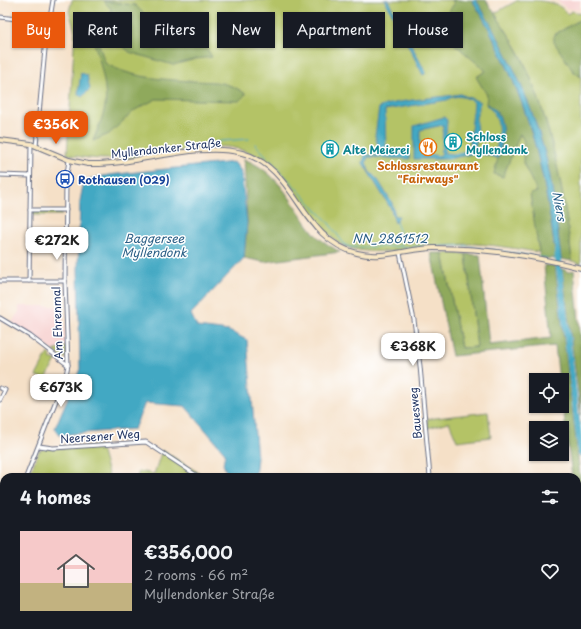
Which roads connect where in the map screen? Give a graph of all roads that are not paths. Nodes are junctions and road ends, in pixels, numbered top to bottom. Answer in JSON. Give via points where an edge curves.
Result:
{"nodes":[{"id":1,"x":53,"y":0,"type":"edge"},
{"id":2,"x":51,"y":12,"type":"edge"},
{"id":3,"x":0,"y":18,"type":"edge"},
{"id":4,"x":12,"y":19,"type":"edge"},
{"id":5,"x":46,"y":48,"type":"edge"},
{"id":6,"x":0,"y":140,"type":"edge"},
{"id":7,"x":31,"y":144,"type":"junction"},
{"id":8,"x":36,"y":146,"type":"junction"},
{"id":9,"x":69,"y":160,"type":"junction"},
{"id":10,"x":0,"y":175,"type":"edge"},
{"id":11,"x":30,"y":176,"type":"junction"},
{"id":12,"x":30,"y":210,"type":"junction"},
{"id":13,"x":66,"y":210,"type":"junction"},
{"id":14,"x":400,"y":253,"type":"junction"},
{"id":15,"x":581,"y":268,"type":"edge"},
{"id":16,"x":0,"y":281,"type":"edge"},
{"id":17,"x":29,"y":281,"type":"junction"},
{"id":18,"x":65,"y":281,"type":"junction"},
{"id":19,"x":0,"y":318,"type":"edge"},
{"id":20,"x":68,"y":365,"type":"junction"},
{"id":21,"x":0,"y":388,"type":"edge"},
{"id":22,"x":0,"y":400,"type":"edge"},
{"id":23,"x":39,"y":446,"type":"junction"},
{"id":24,"x":28,"y":473,"type":"edge"},
{"id":25,"x":193,"y":473,"type":"edge"},
{"id":26,"x":430,"y":473,"type":"edge"}],
"edges":[{"from":1,"to":2,"type":"street"},
{"from":3,"to":4,"type":"street"},
{"from":5,"to":8,"type":"street"},
{"from":6,"to":7,"type":"street","name":"Myllendonker Straße"},
{"from":7,"to":8,"type":"street","name":"Myllendonker Straße"},
{"from":7,"to":11,"type":"street"},
{"from":8,"to":9,"type":"street","name":"Myllendonker Straße"},
{"from":9,"to":13,"type":"street","name":"Am Ehrenmal","via":[[66,174]]},
{"from":9,"to":14,"type":"street","name":"Myllendonker Straße","via":[[95,164],[210,150],[242,153],[259,160],[278,175],[311,223],[331,242],[345,250],[360,254],[376,256]]},
{"from":10,"to":11,"type":"street"},
{"from":11,"to":12,"type":"street"},
{"from":12,"to":13,"type":"street"},
{"from":12,"to":17,"type":"street"},
{"from":13,"to":18,"type":"street","name":"Am Ehrenmal"},
{"from":14,"to":15,"type":"street","name":"Myllendonker Straße","via":[[429,249],[463,249]]},
{"from":14,"to":26,"type":"street","name":"Bauesweg","via":[[414,320]]},
{"from":16,"to":17,"type":"street"},
{"from":17,"to":18,"type":"street"},
{"from":18,"to":20,"type":"street","name":"Am Ehrenmal"},
{"from":19,"to":20,"type":"street","via":[[30,336]]},
{"from":20,"to":23,"type":"street","name":"Am Ehrenmal"},
{"from":21,"to":22,"type":"street","via":[[5,390]]},
{"from":23,"to":24,"type":"street","name":"Am Ehrenmal"},
{"from":23,"to":25,"type":"street","name":"Neersener Weg","via":[[53,448],[146,442]]}]}
